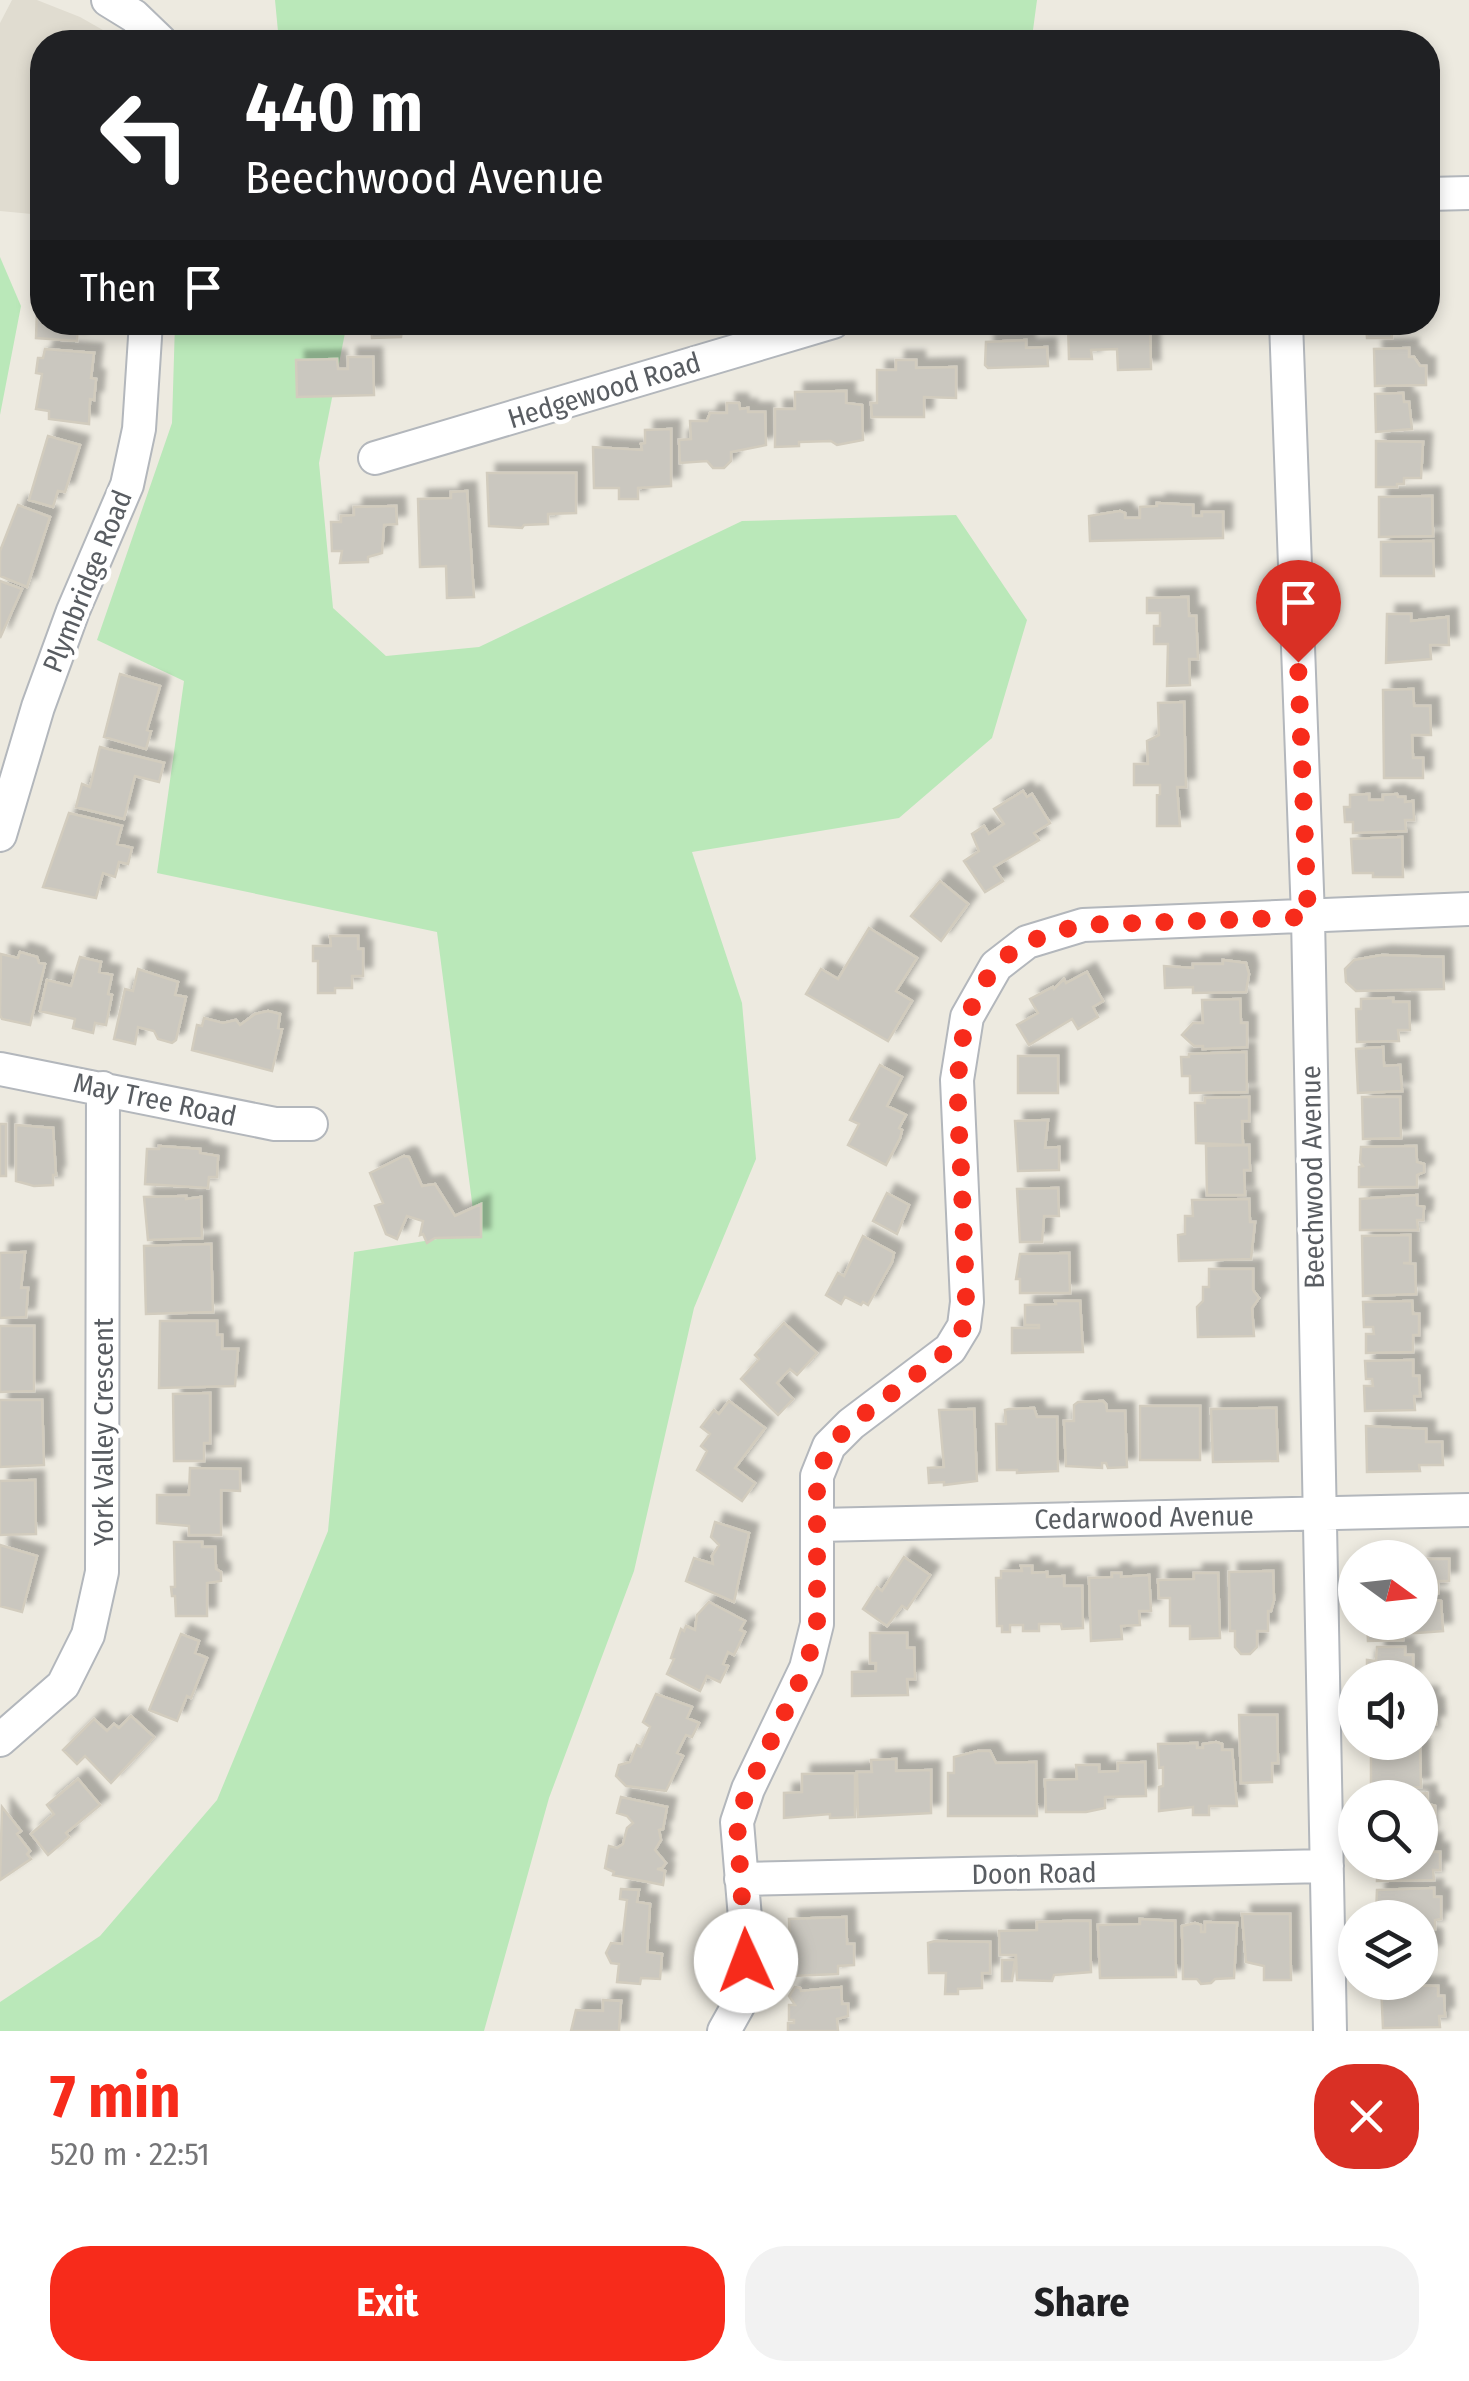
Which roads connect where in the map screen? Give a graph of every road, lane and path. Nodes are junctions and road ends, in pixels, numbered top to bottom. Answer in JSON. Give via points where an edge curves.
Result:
{"nodes":[{"id":1,"x":108,"y":0,"type":"edge"},
{"id":2,"x":149,"y":30,"type":"edge"},
{"id":3,"x":1469,"y":193,"type":"edge"},
{"id":4,"x":1440,"y":194,"type":"edge"},
{"id":5,"x":145,"y":335,"type":"edge"},
{"id":6,"x":789,"y":335,"type":"edge"},
{"id":7,"x":1286,"y":335,"type":"edge"},
{"id":8,"x":375,"y":458,"type":"dead end"},
{"id":9,"x":0,"y":835,"type":"edge"},
{"id":10,"x":1469,"y":909,"type":"edge"},
{"id":11,"x":1308,"y":917,"type":"junction"},
{"id":12,"x":0,"y":1069,"type":"edge"},
{"id":13,"x":103,"y":1088,"type":"junction"},
{"id":14,"x":311,"y":1124,"type":"dead end"},
{"id":15,"x":1469,"y":1510,"type":"edge"},
{"id":16,"x":1317,"y":1513,"type":"junction"},
{"id":17,"x":818,"y":1525,"type":"junction"},
{"id":18,"x":0,"y":1740,"type":"edge"},
{"id":19,"x":1326,"y":1866,"type":"junction"},
{"id":20,"x":741,"y":1880,"type":"junction"},
{"id":21,"x":724,"y":2031,"type":"edge"},
{"id":22,"x":1330,"y":2031,"type":"edge"}],
"edges":[{"from":1,"to":2,"type":"street"},
{"from":3,"to":4,"type":"street"},
{"from":5,"to":9,"type":"street","name":"Plymbridge Road","via":[[139,429],[127,484],[38,707]]},
{"from":6,"to":8,"type":"street","name":"Hedgewood Road"},
{"from":7,"to":11,"type":"street","name":"Beechwood Avenue"},
{"from":10,"to":11,"type":"street"},
{"from":11,"to":16,"type":"street","name":"Beechwood Avenue"},
{"from":11,"to":17,"type":"street","via":[[1082,925],[1027,942],[996,966],[967,1018],[958,1080],[964,1326],[950,1349],[830,1446],[817,1476]]},
{"from":12,"to":13,"type":"street","name":"May Tree Road"},
{"from":13,"to":14,"type":"street","name":"May Tree Road","via":[[274,1124]]},
{"from":13,"to":18,"type":"street","name":"York Valley Crescent","via":[[102,1572],[88,1635],[63,1685]]},
{"from":15,"to":16,"type":"street","name":"Cedarwood Avenue"},
{"from":16,"to":17,"type":"street","name":"Cedarwood Avenue"},
{"from":16,"to":19,"type":"street","name":"Beechwood Avenue"},
{"from":17,"to":20,"type":"street","via":[[817,1624],[806,1668],[737,1822]]},
{"from":19,"to":20,"type":"street","name":"Doon Road"},
{"from":19,"to":22,"type":"street","name":"Beechwood Avenue"},
{"from":20,"to":21,"type":"street","via":[[744,1986]]}]}
